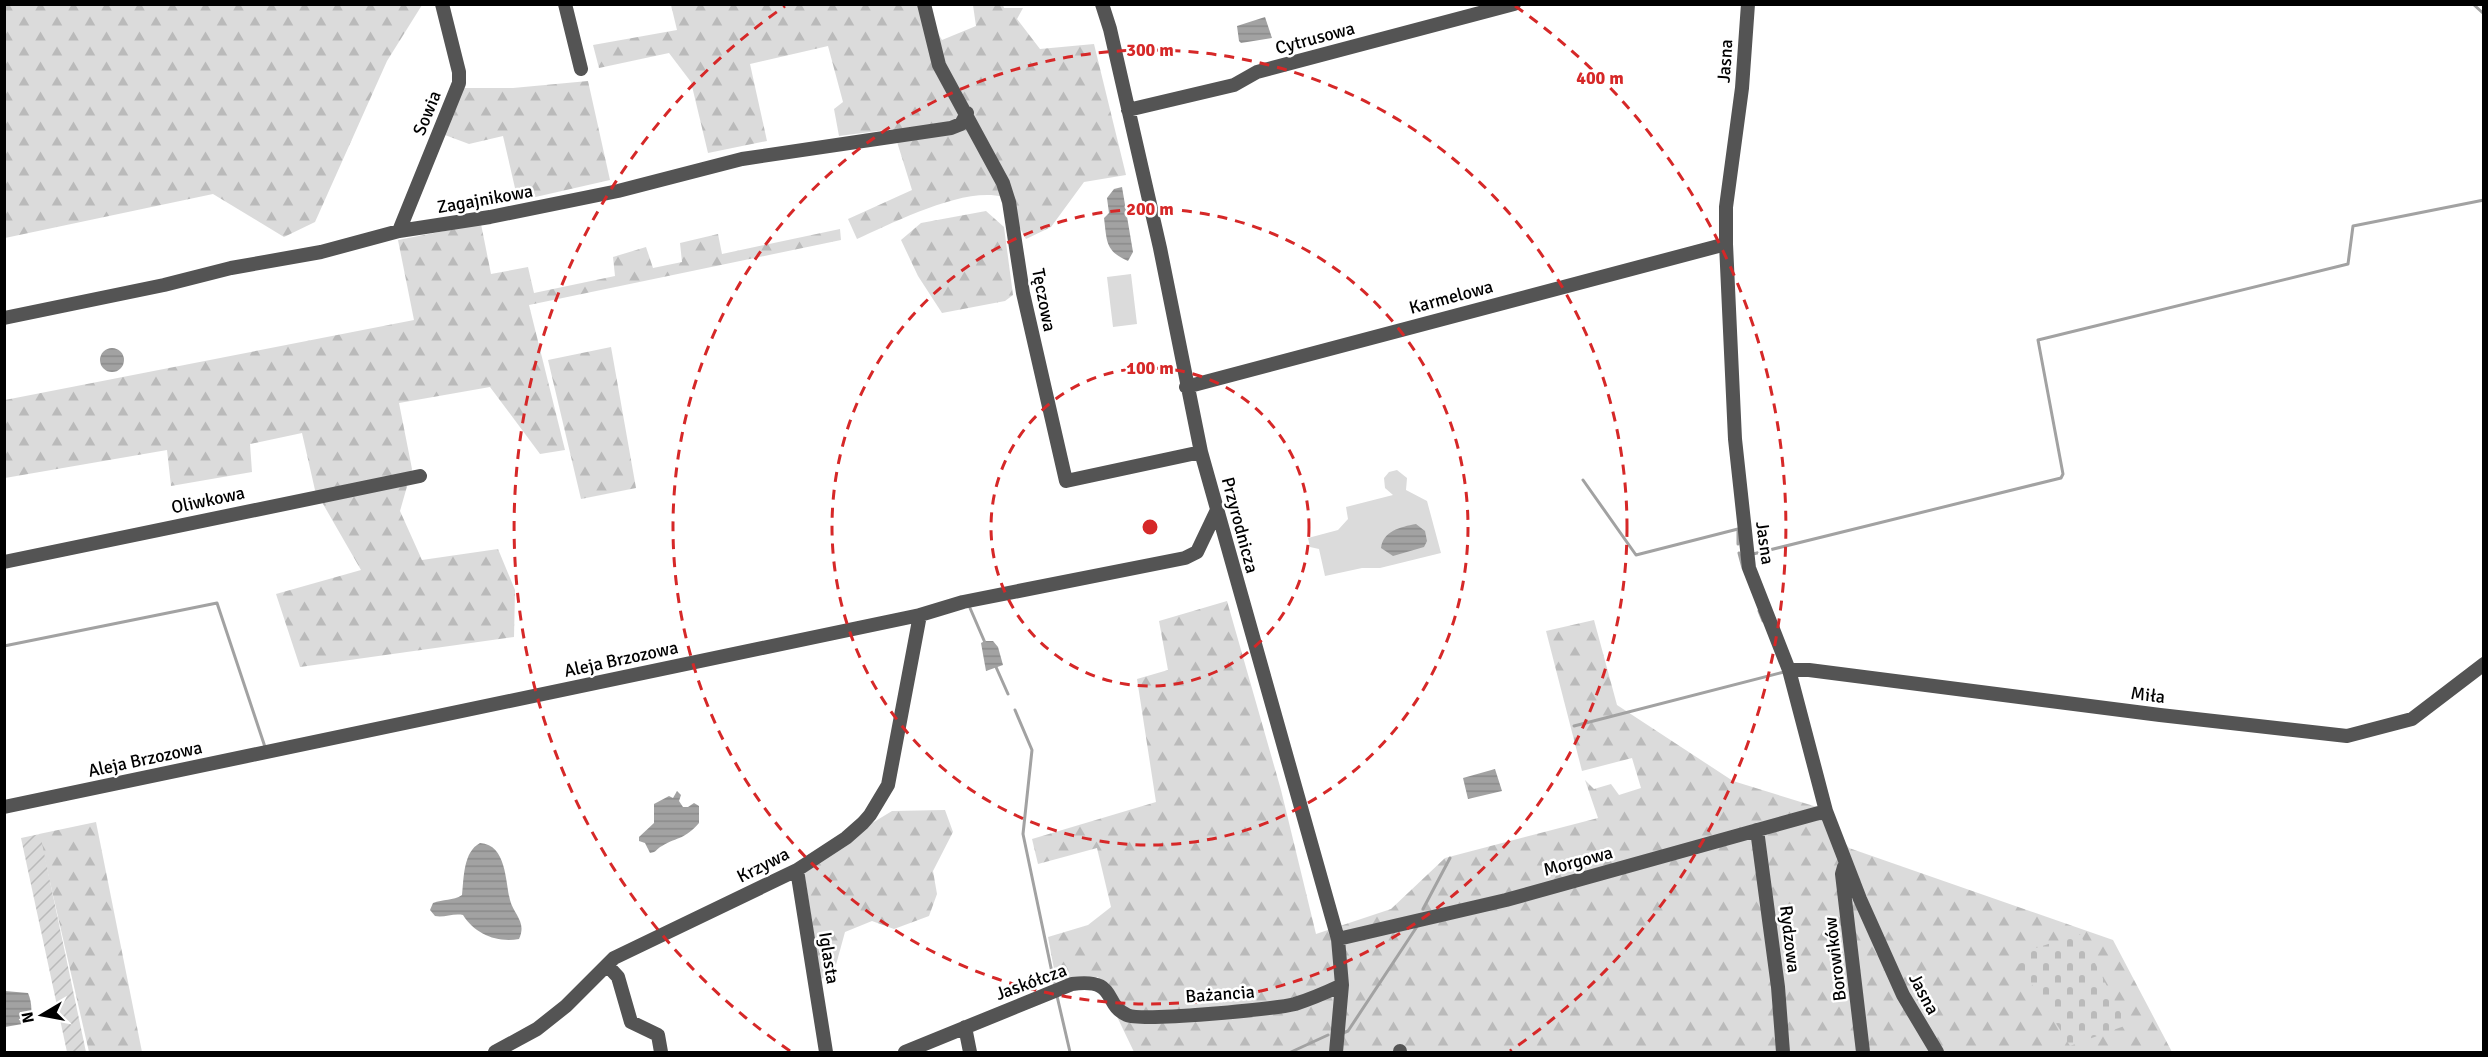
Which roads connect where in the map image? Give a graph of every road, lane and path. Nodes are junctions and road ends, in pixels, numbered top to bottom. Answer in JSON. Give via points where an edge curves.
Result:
{"nodes":[{"id":1,"x":442,"y":4,"type":"edge"},
{"id":2,"x":565,"y":4,"type":"edge"},
{"id":3,"x":924,"y":4,"type":"edge"},
{"id":4,"x":1102,"y":4,"type":"edge"},
{"id":5,"x":1514,"y":4,"type":"edge"},
{"id":6,"x":1748,"y":4,"type":"edge"},
{"id":7,"x":581,"y":69,"type":"dead end"},
{"id":8,"x":1128,"y":110,"type":"junction"},
{"id":9,"x":967,"y":113,"type":"junction"},
{"id":10,"x":399,"y":231,"type":"junction"},
{"id":11,"x":1726,"y":244,"type":"junction"},
{"id":12,"x":4,"y":318,"type":"edge"},
{"id":13,"x":1186,"y":387,"type":"junction"},
{"id":14,"x":1201,"y":452,"type":"junction"},
{"id":15,"x":420,"y":476,"type":"dead end"},
{"id":16,"x":1217,"y":510,"type":"junction"},
{"id":17,"x":4,"y":562,"type":"edge"},
{"id":18,"x":920,"y":615,"type":"junction"},
{"id":19,"x":2484,"y":664,"type":"edge"},
{"id":20,"x":1789,"y":670,"type":"junction"},
{"id":21,"x":4,"y":807,"type":"edge"},
{"id":22,"x":1826,"y":811,"type":"junction"},
{"id":23,"x":1757,"y":830,"type":"junction"},
{"id":24,"x":1845,"y":862,"type":"junction"},
{"id":25,"x":797,"y":870,"type":"junction"},
{"id":26,"x":1338,"y":939,"type":"junction"},
{"id":27,"x":607,"y":965,"type":"junction"},
{"id":28,"x":1342,"y":985,"type":"junction"},
{"id":29,"x":1109,"y":993,"type":"joint"},
{"id":30,"x":965,"y":1027,"type":"junction"},
{"id":31,"x":495,"y":1053,"type":"edge"},
{"id":32,"x":661,"y":1053,"type":"edge"},
{"id":33,"x":826,"y":1053,"type":"edge"},
{"id":34,"x":905,"y":1053,"type":"edge"},
{"id":35,"x":970,"y":1053,"type":"edge"},
{"id":36,"x":1336,"y":1053,"type":"edge"},
{"id":37,"x":1784,"y":1053,"type":"edge"},
{"id":38,"x":1863,"y":1053,"type":"edge"},
{"id":39,"x":1937,"y":1053,"type":"edge"}],
"edges":[{"from":1,"to":10,"type":"street","name":"Sowia","via":[[459,82]]},
{"from":2,"to":7,"type":"street"},
{"from":3,"to":9,"type":"street","name":"Tęczowa","via":[[939,65]]},
{"from":4,"to":8,"type":"street","name":"Przyrodnicza"},
{"from":5,"to":8,"type":"street","name":"Cytrusowa","via":[[1257,72],[1234,86]]},
{"from":6,"to":11,"type":"street","name":"Jasna","via":[[1742,88],[1726,207]]},
{"from":8,"to":13,"type":"street","name":"Przyrodnicza","via":[[1160,248]]},
{"from":9,"to":10,"type":"street","name":"Zagajnikowa","via":[[961,124],[951,128],[742,159],[618,191]]},
{"from":9,"to":14,"type":"street","name":"Tęczowa","via":[[1009,202],[1023,293],[1066,481]]},
{"from":10,"to":12,"type":"street","name":"Zagajnikowa","via":[[321,252]]},
{"from":11,"to":13,"type":"street","name":"Karmelowa"},
{"from":11,"to":20,"type":"street","name":"Jasna","via":[[1735,439],[1746,550],[1754,584]]},
{"from":13,"to":14,"type":"street","name":"Przyrodnicza"},
{"from":14,"to":16,"type":"street","name":"Przyrodnicza"},
{"from":15,"to":17,"type":"street","name":"Oliwkowa"},
{"from":16,"to":18,"type":"street","name":"Aleja Brzozowa","via":[[1197,552],[1185,558],[963,602]]},
{"from":16,"to":26,"type":"street","name":"Przyrodnicza"},
{"from":18,"to":21,"type":"street","name":"Aleja Brzozowa"},
{"from":18,"to":25,"type":"street","name":"Krzywa","via":[[888,785],[870,815],[846,838]]},
{"from":19,"to":20,"type":"street","name":"Miła","via":[[2412,719],[2347,736]]},
{"from":20,"to":22,"type":"street","name":"Jasna"},
{"from":22,"to":23,"type":"street","name":"Morgowa"},
{"from":22,"to":24,"type":"street","name":"Jasna"},
{"from":23,"to":26,"type":"street","name":"Morgowa","via":[[1506,900]]},
{"from":23,"to":37,"type":"street","name":"Rydzowa"},
{"from":24,"to":38,"type":"street","name":"Borowików","via":[[1842,874]]},
{"from":24,"to":39,"type":"street","name":"Jasna","via":[[1903,996]]},
{"from":25,"to":27,"type":"street","name":"Krzywa","via":[[626,952]]},
{"from":25,"to":33,"type":"street","name":"Iglasta"},
{"from":26,"to":28,"type":"street","name":"Przyrodnicza"},
{"from":27,"to":31,"type":"street","name":"Krzywa","via":[[537,1029]]},
{"from":27,"to":32,"type":"street","via":[[618,977],[631,1022],[658,1035]]},
{"from":28,"to":29,"type":"street","name":"Bażancia","via":[[1294,1004],[1267,1009],[1150,1018],[1127,1016]]},
{"from":28,"to":36,"type":"street","name":"Przyrodnicza"},
{"from":29,"to":30,"type":"street","name":"Jaskółcza","via":[[1087,982],[1072,984]]},
{"from":30,"to":34,"type":"street","name":"Jaskółcza"},
{"from":30,"to":35,"type":"street"}]}
